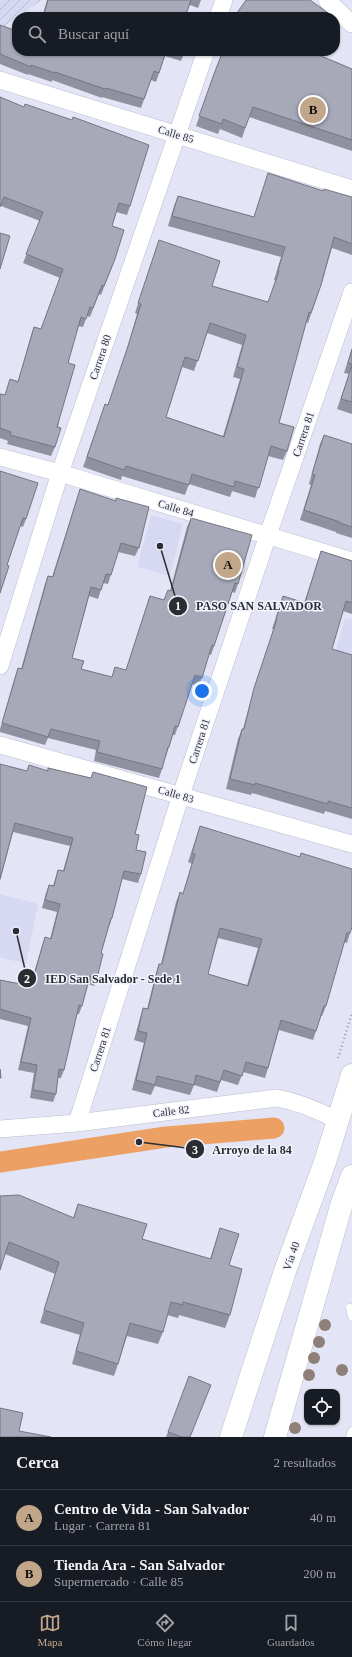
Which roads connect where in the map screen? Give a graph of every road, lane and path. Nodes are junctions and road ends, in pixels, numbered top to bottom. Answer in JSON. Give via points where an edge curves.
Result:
{"nodes":[{"id":1,"x":224,"y":0,"type":"edge"},
{"id":2,"x":327,"y":0,"type":"edge"},
{"id":3,"x":220,"y":12,"type":"edge"},
{"id":4,"x":340,"y":12,"type":"edge"},
{"id":5,"x":340,"y":12,"type":"edge"},
{"id":6,"x":352,"y":24,"type":"edge"},
{"id":7,"x":204,"y":56,"type":"edge"},
{"id":8,"x":0,"y":80,"type":"edge"},
{"id":9,"x":178,"y":134,"type":"junction"},
{"id":10,"x":352,"y":189,"type":"edge"},
{"id":11,"x":352,"y":292,"type":"edge"},
{"id":12,"x":0,"y":457,"type":"edge"},
{"id":13,"x":60,"y":473,"type":"junction"},
{"id":14,"x":268,"y":535,"type":"junction"},
{"id":15,"x":352,"y":561,"type":"edge"},
{"id":16,"x":0,"y":666,"type":"edge"},
{"id":17,"x":0,"y":745,"type":"edge"},
{"id":18,"x":181,"y":795,"type":"junction"},
{"id":19,"x":352,"y":844,"type":"edge"},
{"id":20,"x":352,"y":1075,"type":"edge"},
{"id":21,"x":338,"y":1121,"type":"junction"},
{"id":22,"x":77,"y":1123,"type":"junction"},
{"id":23,"x":0,"y":1129,"type":"edge"},
{"id":24,"x":352,"y":1176,"type":"edge"},
{"id":25,"x":352,"y":1431,"type":"edge"},
{"id":26,"x":231,"y":1437,"type":"edge"},
{"id":27,"x":275,"y":1437,"type":"edge"},
{"id":28,"x":350,"y":1437,"type":"edge"}],
"edges":[{"from":1,"to":3,"type":"street"},
{"from":2,"to":5,"type":"street"},
{"from":4,"to":6,"type":"street"},
{"from":7,"to":9,"type":"street","name":"Carrera 80"},
{"from":8,"to":9,"type":"street","name":"Calle 85"},
{"from":9,"to":10,"type":"street","name":"Calle 85"},
{"from":9,"to":13,"type":"street","name":"Carrera 80"},
{"from":11,"to":14,"type":"street","name":"Carrera 81"},
{"from":12,"to":13,"type":"street","name":"Calle 84"},
{"from":13,"to":14,"type":"street","name":"Calle 84"},
{"from":13,"to":16,"type":"street","name":"Carrera 80"},
{"from":14,"to":15,"type":"street","name":"Calle 84"},
{"from":14,"to":18,"type":"street","name":"Carrera 81"},
{"from":17,"to":18,"type":"street","name":"Calle 83"},
{"from":18,"to":19,"type":"street","name":"Calle 83"},
{"from":18,"to":22,"type":"street","name":"Carrera 81"},
{"from":20,"to":21,"type":"highway","name":"Vía 40"},
{"from":21,"to":22,"type":"street","name":"Calle 82","via":[[296,1102],[277,1098]]},
{"from":21,"to":26,"type":"highway","name":"Vía 40","via":[[285,1271]]},
{"from":22,"to":23,"type":"street","name":"Calle 82"},
{"from":24,"to":27,"type":"highway"},
{"from":25,"to":28,"type":"lane"}]}
